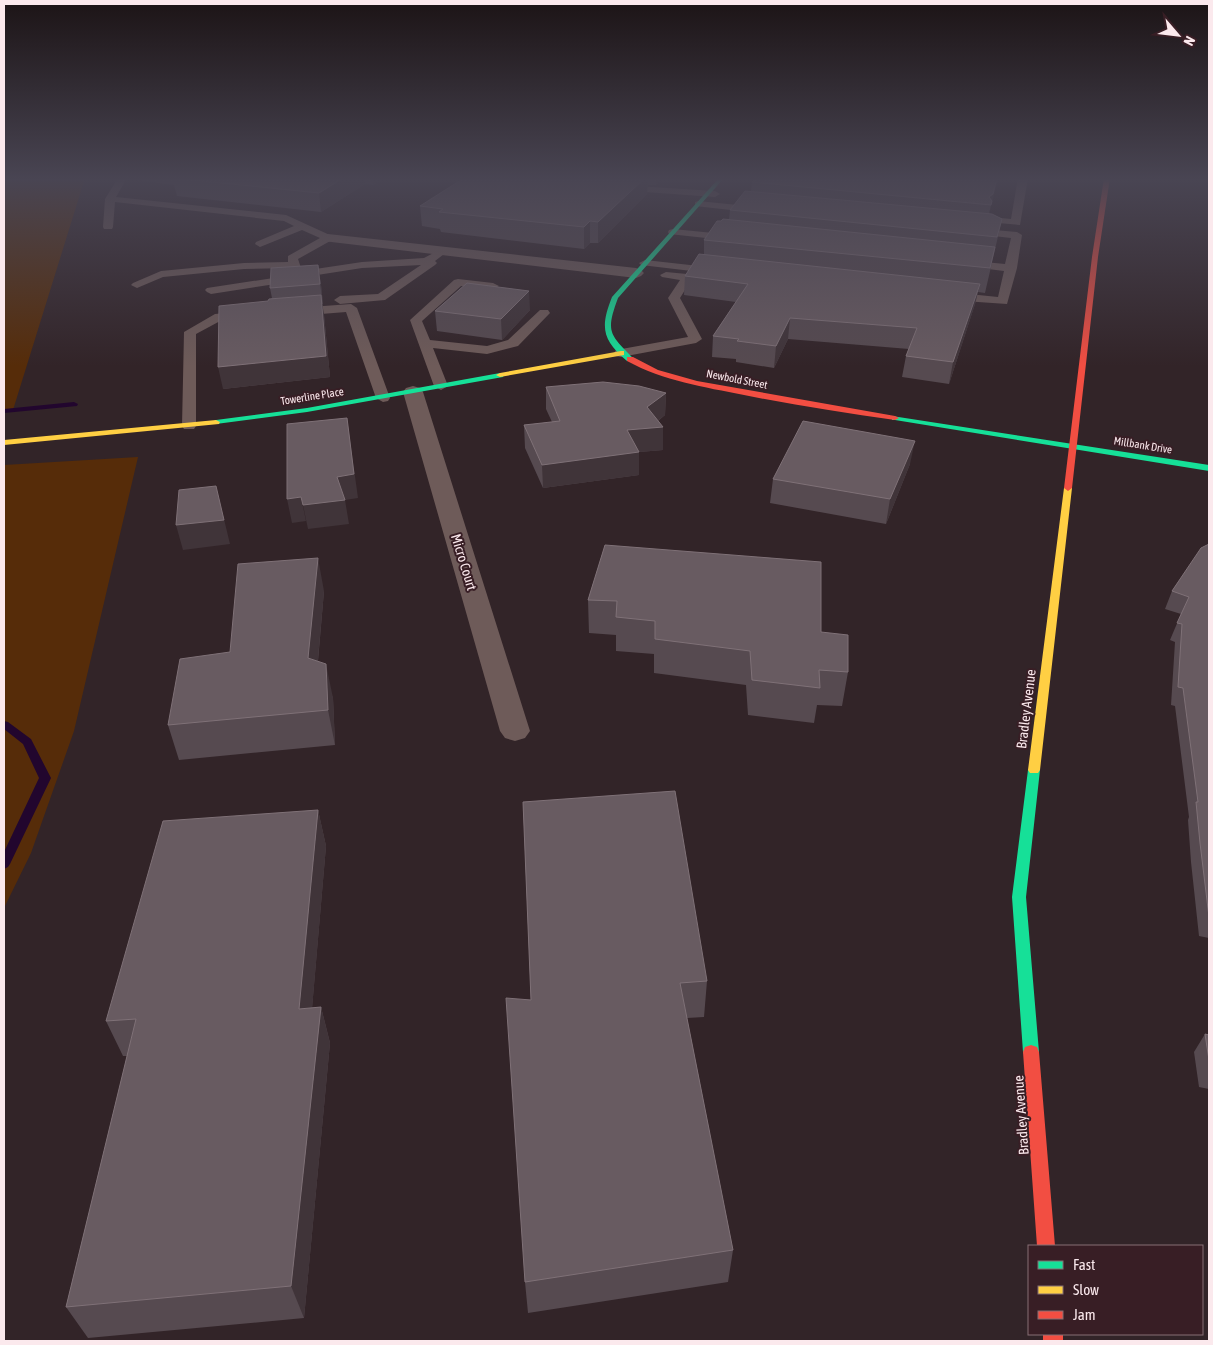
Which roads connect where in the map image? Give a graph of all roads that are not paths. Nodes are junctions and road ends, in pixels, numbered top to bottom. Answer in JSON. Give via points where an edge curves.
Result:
{"nodes":[{"id":1,"x":268,"y":241,"type":"edge"},
{"id":2,"x":323,"y":241,"type":"edge"},
{"id":3,"x":352,"y":241,"type":"edge"},
{"id":4,"x":665,"y":241,"type":"edge"},
{"id":5,"x":1016,"y":241,"type":"edge"},
{"id":6,"x":1097,"y":241,"type":"edge"},
{"id":7,"x":260,"y":244,"type":"dead end"},
{"id":8,"x":443,"y":251,"type":"junction"},
{"id":9,"x":426,"y":260,"type":"junction"},
{"id":10,"x":951,"y":261,"type":"edge"},
{"id":11,"x":641,"y":268,"type":"junction"},
{"id":12,"x":1011,"y":268,"type":"junction"},
{"id":13,"x":296,"y":270,"type":"junction"},
{"id":14,"x":687,"y":277,"type":"junction"},
{"id":15,"x":137,"y":285,"type":"dead end"},
{"id":16,"x":502,"y":287,"type":"edge"},
{"id":17,"x":211,"y":290,"type":"dead end"},
{"id":18,"x":936,"y":294,"type":"edge"},
{"id":19,"x":340,"y":300,"type":"dead end"},
{"id":20,"x":285,"y":312,"type":"edge"},
{"id":21,"x":544,"y":313,"type":"dead end"},
{"id":22,"x":257,"y":314,"type":"edge"},
{"id":23,"x":424,"y":343,"type":"junction"},
{"id":24,"x":621,"y":353,"type":"junction"},
{"id":25,"x":441,"y":386,"type":"junction"},
{"id":26,"x":413,"y":392,"type":"junction"},
{"id":27,"x":383,"y":398,"type":"junction"},
{"id":28,"x":190,"y":426,"type":"junction"},
{"id":29,"x":4,"y":443,"type":"edge"},
{"id":30,"x":1072,"y":446,"type":"junction"},
{"id":31,"x":1209,"y":468,"type":"edge"},
{"id":32,"x":515,"y":731,"type":"dead end"},
{"id":33,"x":1046,"y":1245,"type":"edge"}],
"edges":[{"from":1,"to":7,"type":"lane"},
{"from":2,"to":13,"type":"lane","via":[[292,258]]},
{"from":3,"to":8,"type":"street"},
{"from":4,"to":11,"type":"street","name":"Newbold Street"},
{"from":5,"to":12,"type":"lane"},
{"from":6,"to":30,"type":"street","name":"Bradley Avenue"},
{"from":8,"to":9,"type":"lane"},
{"from":8,"to":11,"type":"street"},
{"from":9,"to":13,"type":"lane"},
{"from":9,"to":19,"type":"lane","via":[[431,263],[381,298]]},
{"from":10,"to":12,"type":"lane"},
{"from":11,"to":14,"type":"lane"},
{"from":11,"to":14,"type":"lane","via":[[728,277]]},
{"from":11,"to":24,"type":"street","name":"Newbold Street","via":[[615,297],[606,320],[608,336]]},
{"from":12,"to":18,"type":"lane","via":[[1003,302]]},
{"from":13,"to":15,"type":"lane","via":[[244,266],[161,274]]},
{"from":13,"to":17,"type":"lane","via":[[282,280]]},
{"from":14,"to":24,"type":"lane","via":[[674,298],[696,339]]},
{"from":16,"to":23,"type":"lane","via":[[458,282],[416,320]]},
{"from":20,"to":27,"type":"lane","via":[[351,308]]},
{"from":21,"to":23,"type":"lane","via":[[513,343],[487,350]]},
{"from":22,"to":28,"type":"lane","via":[[219,316],[190,332]]},
{"from":23,"to":25,"type":"lane"},
{"from":24,"to":25,"type":"street","name":"Towerline Place"},
{"from":24,"to":30,"type":"street","name":"Newbold Street","via":[[642,366],[698,384]]},
{"from":25,"to":26,"type":"street","name":"Towerline Place"},
{"from":26,"to":27,"type":"street","name":"Towerline Place"},
{"from":26,"to":32,"type":"street","name":"Micro Court"},
{"from":27,"to":28,"type":"street","name":"Towerline Place"},
{"from":28,"to":29,"type":"street","name":"Towerline Place"},
{"from":30,"to":31,"type":"street","name":"Millbank Drive"},
{"from":30,"to":33,"type":"street","name":"Bradley Avenue","via":[[1019,897]]}]}
